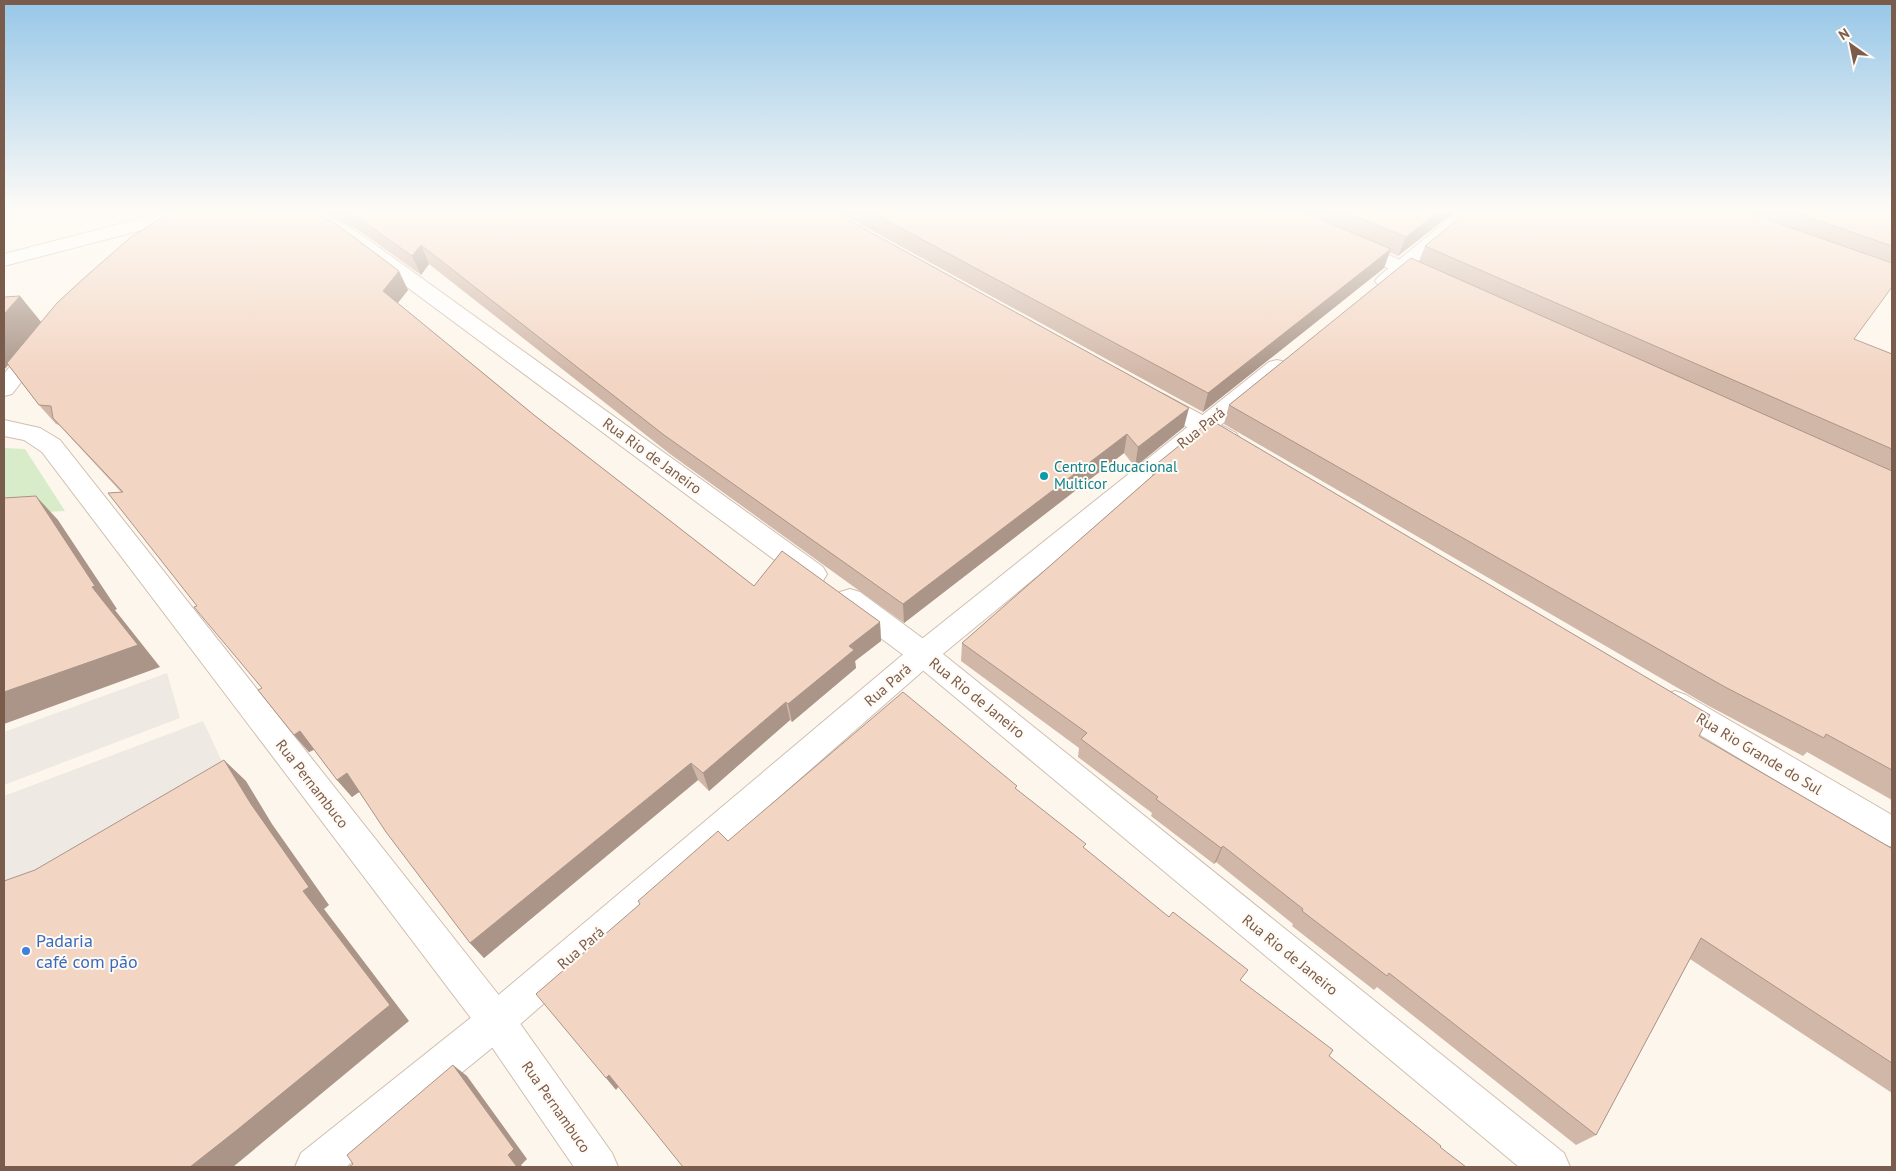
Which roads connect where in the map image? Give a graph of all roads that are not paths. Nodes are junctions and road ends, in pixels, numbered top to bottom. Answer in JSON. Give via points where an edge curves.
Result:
{"nodes":[{"id":1,"x":393,"y":267,"type":"edge"},
{"id":2,"x":1402,"y":267,"type":"joint"},
{"id":3,"x":1448,"y":288,"type":"edge"},
{"id":4,"x":1364,"y":297,"type":"edge"},
{"id":5,"x":50,"y":330,"type":"edge"},
{"id":6,"x":1295,"y":352,"type":"edge"},
{"id":7,"x":1134,"y":387,"type":"edge"},
{"id":8,"x":4,"y":389,"type":"edge"},
{"id":9,"x":1203,"y":425,"type":"junction"},
{"id":10,"x":4,"y":428,"type":"edge"},
{"id":11,"x":1246,"y":450,"type":"edge"},
{"id":12,"x":923,"y":654,"type":"junction"},
{"id":13,"x":1654,"y":692,"type":"edge"},
{"id":14,"x":1892,"y":832,"type":"edge"},
{"id":15,"x":496,"y":1021,"type":"junction"},
{"id":16,"x":315,"y":1167,"type":"edge"},
{"id":17,"x":598,"y":1167,"type":"edge"},
{"id":18,"x":1550,"y":1167,"type":"edge"}],
"edges":[{"from":1,"to":12,"type":"street","name":"Rua Rio de Janeiro"},
{"from":2,"to":3,"type":"street"},
{"from":2,"to":4,"type":"street"},
{"from":5,"to":8,"type":"street"},
{"from":6,"to":9,"type":"street","name":"Rua Pará"},
{"from":7,"to":9,"type":"street"},
{"from":9,"to":11,"type":"street"},
{"from":9,"to":12,"type":"street","name":"Rua Pará"},
{"from":10,"to":15,"type":"street","name":"Rua Pernambuco","via":[[31,434],[51,446]]},
{"from":12,"to":15,"type":"street","name":"Rua Pará"},
{"from":12,"to":18,"type":"street","name":"Rua Rio de Janeiro"},
{"from":13,"to":14,"type":"street","name":"Rua Rio Grande do Sul"},
{"from":15,"to":16,"type":"street","name":"Rua Pará"},
{"from":15,"to":17,"type":"street","name":"Rua Pernambuco"}]}
